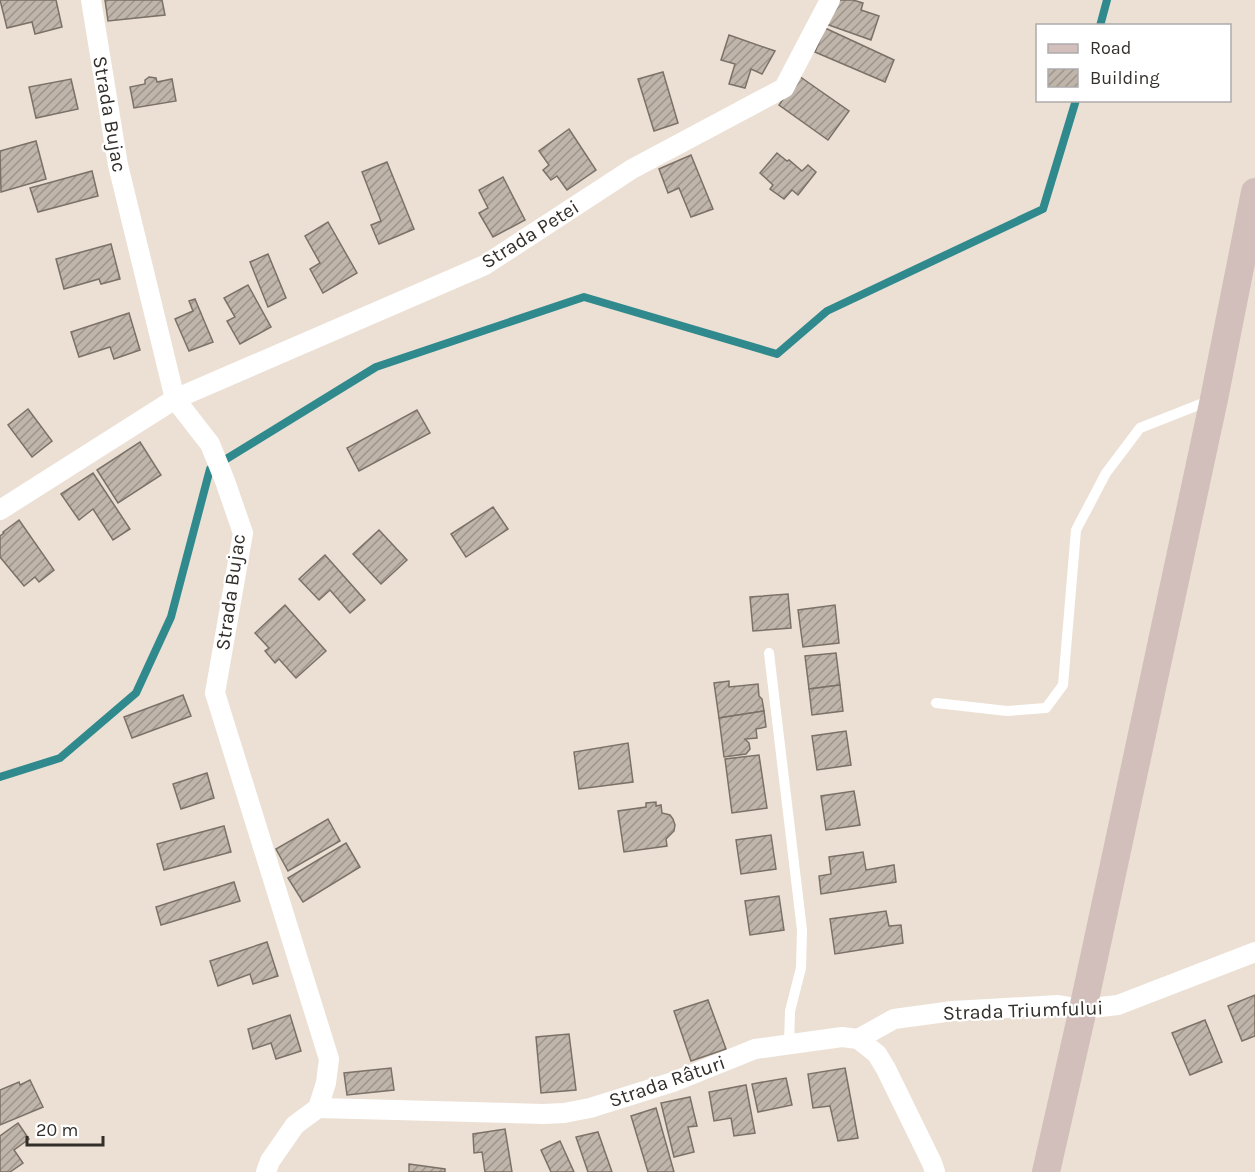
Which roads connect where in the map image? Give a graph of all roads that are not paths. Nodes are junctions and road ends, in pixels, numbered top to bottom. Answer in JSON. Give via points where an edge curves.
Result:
{"nodes":[{"id":1,"x":91,"y":0,"type":"edge"},
{"id":2,"x":830,"y":0,"type":"edge"},
{"id":3,"x":1255,"y":192,"type":"edge"},
{"id":4,"x":1250,"y":238,"type":"edge"},
{"id":5,"x":175,"y":399,"type":"junction"},
{"id":6,"x":1214,"y":399,"type":"junction"},
{"id":7,"x":0,"y":510,"type":"edge"},
{"id":8,"x":769,"y":653,"type":"dead end"},
{"id":9,"x":936,"y":703,"type":"dead end"},
{"id":10,"x":1255,"y":952,"type":"edge"},
{"id":11,"x":1083,"y":1009,"type":"junction"},
{"id":12,"x":858,"y":1039,"type":"junction"},
{"id":13,"x":789,"y":1044,"type":"junction"},
{"id":14,"x":318,"y":1108,"type":"junction"},
{"id":15,"x":266,"y":1172,"type":"edge"},
{"id":16,"x":935,"y":1172,"type":"edge"},
{"id":17,"x":1046,"y":1172,"type":"edge"}],
"edges":[{"from":1,"to":5,"type":"street","name":"Strada Bujac","via":[[118,165]]},
{"from":2,"to":5,"type":"street","name":"Strada Petei","via":[[784,88],[632,168],[485,265]]},
{"from":3,"to":4,"type":"street"},
{"from":4,"to":6,"type":"street"},
{"from":5,"to":7,"type":"street","name":"Strada Petei"},
{"from":5,"to":14,"type":"street","name":"Strada Bujac","via":[[210,444],[243,533],[215,693],[329,1059]]},
{"from":6,"to":9,"type":"lane","via":[[1140,428],[1106,472],[1076,530],[1063,684],[1047,708],[1007,711]]},
{"from":6,"to":11,"type":"street"},
{"from":8,"to":13,"type":"lane","via":[[802,930],[801,968],[790,1011]]},
{"from":10,"to":11,"type":"street","name":"Strada Triumfului","via":[[1118,1005]]},
{"from":11,"to":12,"type":"street","name":"Strada Triumfului","via":[[1058,1005],[930,1014],[894,1019]]},
{"from":11,"to":17,"type":"street"},
{"from":12,"to":13,"type":"street","name":"Strada Râturi","via":[[842,1037]]},
{"from":12,"to":16,"type":"street","via":[[877,1054],[886,1069]]},
{"from":13,"to":14,"type":"street","name":"Strada Râturi","via":[[755,1049],[673,1082],[564,1113]]},
{"from":14,"to":15,"type":"street","via":[[295,1125]]}]}
